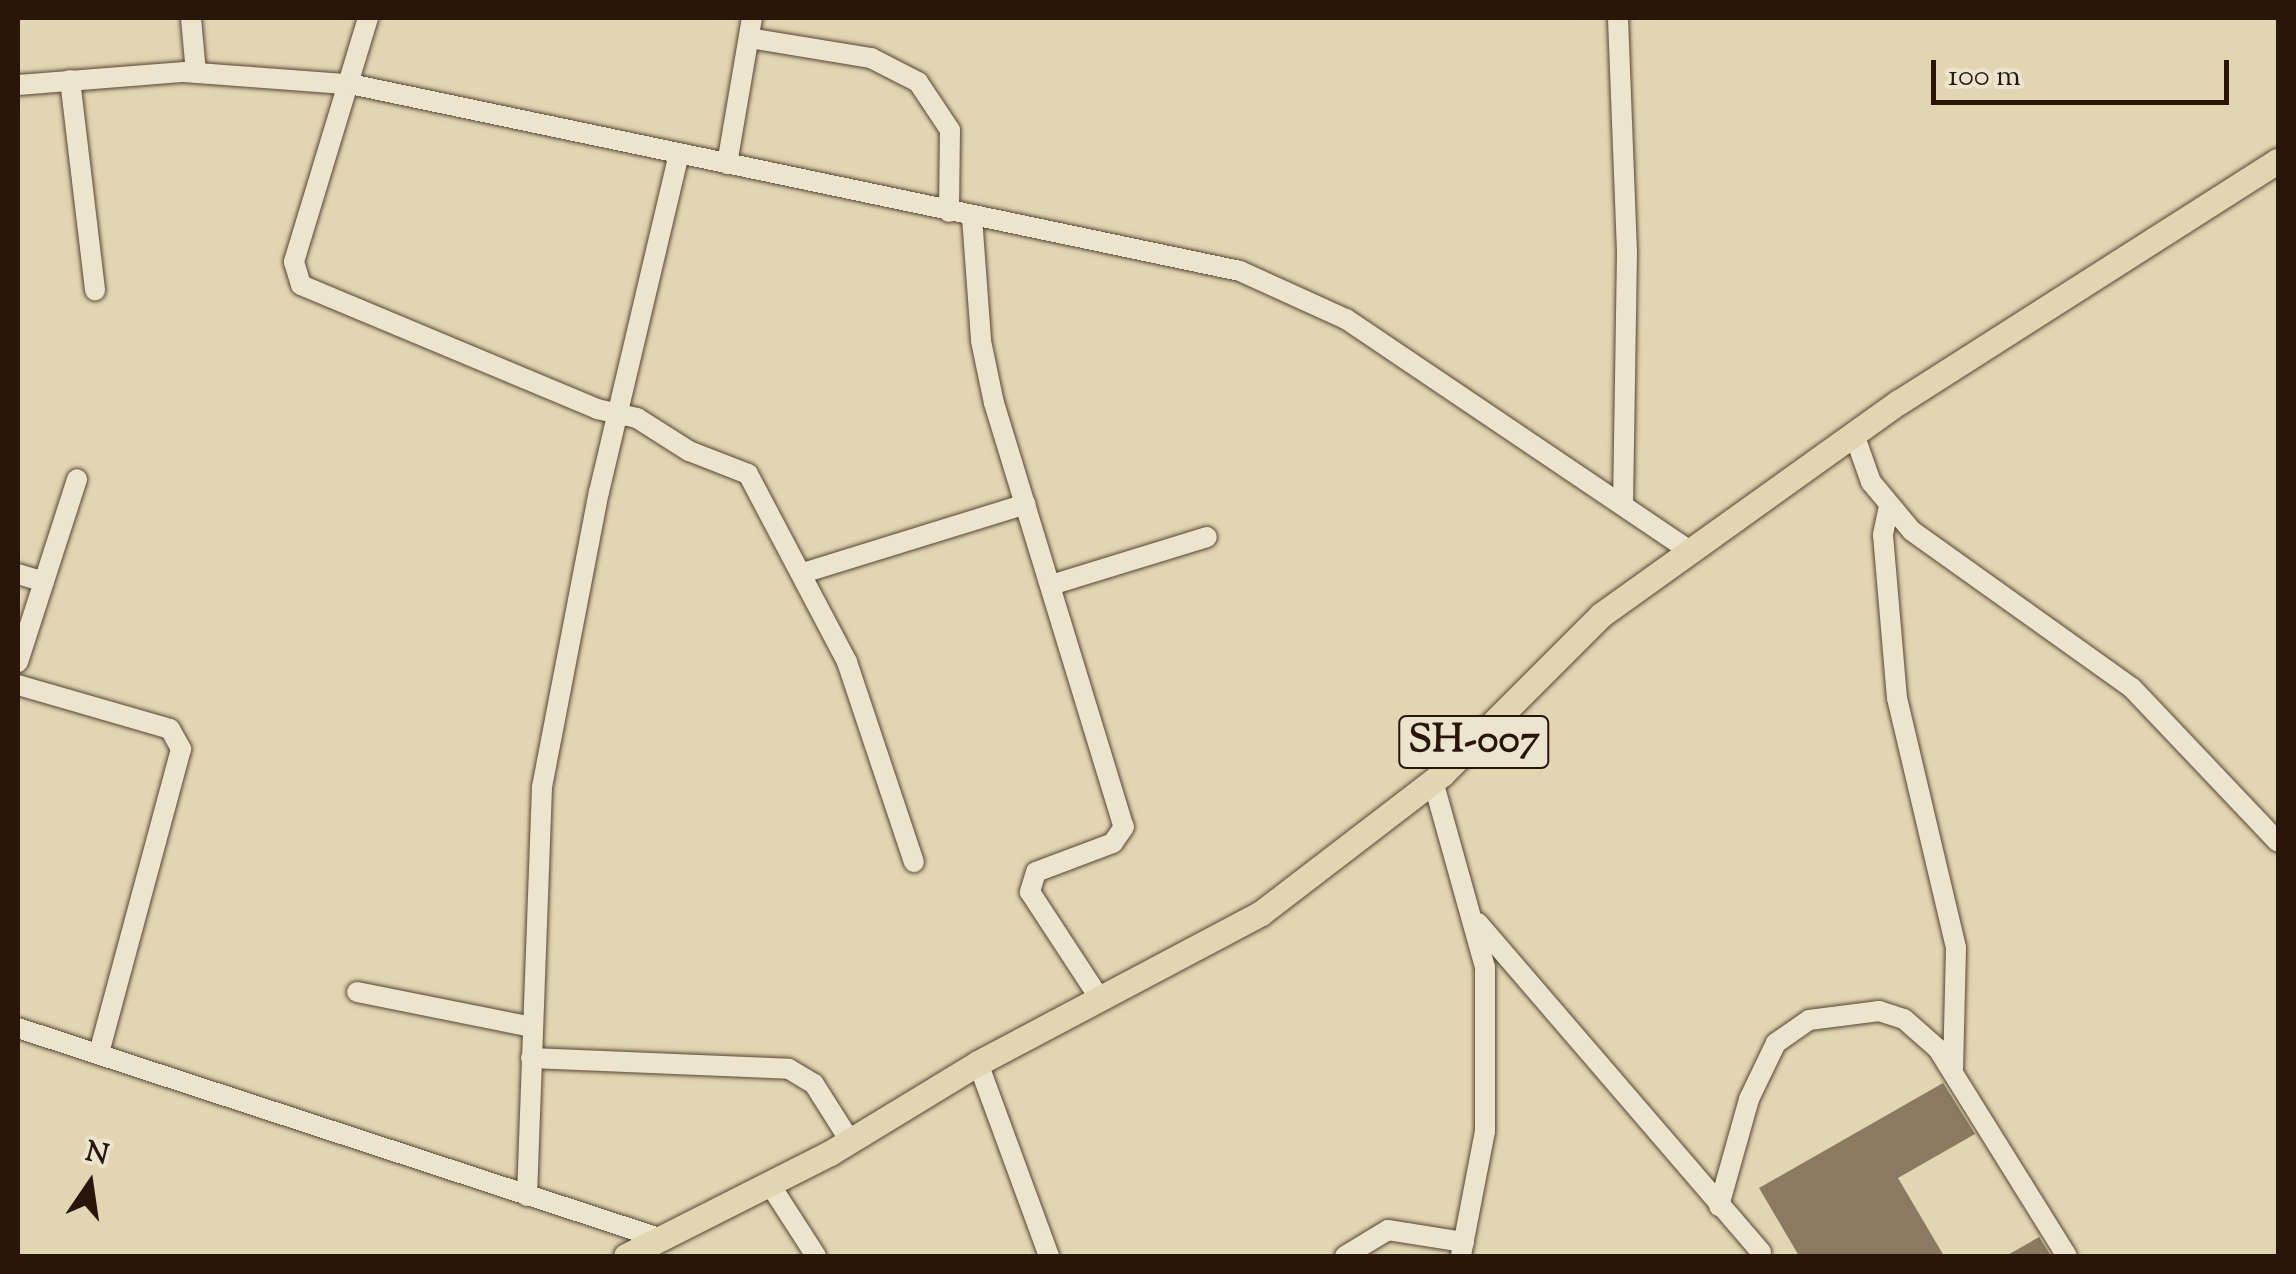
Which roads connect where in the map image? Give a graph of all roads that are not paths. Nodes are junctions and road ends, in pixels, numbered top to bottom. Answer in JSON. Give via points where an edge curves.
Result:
{"nodes":[{"id":1,"x":191,"y":18,"type":"edge"},
{"id":2,"x":368,"y":18,"type":"edge"},
{"id":3,"x":1618,"y":18,"type":"edge"},
{"id":4,"x":751,"y":28,"type":"edge"},
{"id":5,"x":196,"y":73,"type":"junction"},
{"id":6,"x":70,"y":80,"type":"junction"},
{"id":7,"x":348,"y":84,"type":"junction"},
{"id":8,"x":18,"y":85,"type":"edge"},
{"id":9,"x":679,"y":154,"type":"junction"},
{"id":10,"x":2278,"y":161,"type":"edge"},
{"id":11,"x":728,"y":164,"type":"junction"},
{"id":12,"x":949,"y":212,"type":"junction"},
{"id":13,"x":972,"y":217,"type":"junction"},
{"id":14,"x":95,"y":291,"type":"dead end"},
{"id":15,"x":616,"y":413,"type":"junction"},
{"id":16,"x":1854,"y":434,"type":"junction"},
{"id":17,"x":77,"y":479,"type":"dead end"},
{"id":18,"x":1026,"y":504,"type":"junction"},
{"id":19,"x":1622,"y":504,"type":"junction"},
{"id":20,"x":1888,"y":506,"type":"junction"},
{"id":21,"x":1208,"y":537,"type":"dead end"},
{"id":22,"x":1690,"y":551,"type":"junction"},
{"id":23,"x":803,"y":573,"type":"junction"},
{"id":24,"x":18,"y":574,"type":"edge"},
{"id":25,"x":44,"y":582,"type":"junction"},
{"id":26,"x":1052,"y":585,"type":"junction"},
{"id":27,"x":18,"y":662,"type":"edge"},
{"id":28,"x":18,"y":685,"type":"edge"},
{"id":29,"x":1433,"y":781,"type":"junction"},
{"id":30,"x":2278,"y":842,"type":"edge"},
{"id":31,"x":914,"y":862,"type":"dead end"},
{"id":32,"x":1476,"y":922,"type":"junction"},
{"id":33,"x":357,"y":992,"type":"dead end"},
{"id":34,"x":1100,"y":998,"type":"junction"},
{"id":35,"x":532,"y":1027,"type":"junction"},
{"id":36,"x":18,"y":1028,"type":"edge"},
{"id":37,"x":99,"y":1053,"type":"junction"},
{"id":38,"x":531,"y":1058,"type":"junction"},
{"id":39,"x":978,"y":1063,"type":"junction"},
{"id":40,"x":1953,"y":1072,"type":"junction"},
{"id":41,"x":850,"y":1141,"type":"junction"},
{"id":42,"x":769,"y":1184,"type":"junction"},
{"id":43,"x":527,"y":1196,"type":"junction"},
{"id":44,"x":1719,"y":1206,"type":"junction"},
{"id":45,"x":659,"y":1238,"type":"junction"},
{"id":46,"x":1463,"y":1250,"type":"edge"},
{"id":47,"x":1761,"y":1252,"type":"dead end"},
{"id":48,"x":626,"y":1256,"type":"edge"},
{"id":49,"x":816,"y":1256,"type":"edge"},
{"id":50,"x":1048,"y":1256,"type":"edge"},
{"id":51,"x":1345,"y":1256,"type":"edge"},
{"id":52,"x":2068,"y":1256,"type":"edge"}],
"edges":[{"from":1,"to":5,"type":"street"},
{"from":2,"to":7,"type":"street"},
{"from":3,"to":19,"type":"street","via":[[1627,252]]},
{"from":4,"to":11,"type":"street"},
{"from":4,"to":12,"type":"street","via":[[871,58],[918,82],[950,130]]},
{"from":5,"to":6,"type":"street"},
{"from":5,"to":7,"type":"street"},
{"from":6,"to":8,"type":"street"},
{"from":6,"to":14,"type":"street"},
{"from":7,"to":9,"type":"street"},
{"from":7,"to":15,"type":"street","via":[[294,262],[300,285]]},
{"from":9,"to":11,"type":"street"},
{"from":9,"to":15,"type":"street"},
{"from":10,"to":16,"type":"main road","number":"SH-007"},
{"from":11,"to":12,"type":"street"},
{"from":12,"to":13,"type":"street"},
{"from":13,"to":18,"type":"street","via":[[981,341]]},
{"from":13,"to":19,"type":"street","via":[[1183,256],[1289,290],[1362,329]]},
{"from":15,"to":23,"type":"street","via":[[748,474]]},
{"from":15,"to":35,"type":"street","via":[[542,787]]},
{"from":16,"to":20,"type":"street"},
{"from":16,"to":22,"type":"main road","number":"SH-007"},
{"from":17,"to":25,"type":"street"},
{"from":18,"to":23,"type":"street"},
{"from":18,"to":26,"type":"street"},
{"from":19,"to":22,"type":"street"},
{"from":20,"to":30,"type":"street","via":[[1960,571],[2132,688]]},
{"from":20,"to":40,"type":"street","via":[[1883,535],[1897,698],[1956,948]]},
{"from":21,"to":26,"type":"street"},
{"from":22,"to":29,"type":"main road","number":"SH-007","via":[[1601,615]]},
{"from":23,"to":31,"type":"street","via":[[879,744]]},
{"from":24,"to":25,"type":"street"},
{"from":25,"to":27,"type":"street"},
{"from":26,"to":34,"type":"street","via":[[1124,827],[1112,843],[1036,872],[1030,892]]},
{"from":28,"to":37,"type":"street","via":[[170,729],[182,749]]},
{"from":29,"to":32,"type":"street"},
{"from":29,"to":34,"type":"main road","number":"SH-007","via":[[1261,913]]},
{"from":32,"to":44,"type":"street","via":[[1530,976]]},
{"from":32,"to":46,"type":"street","via":[[1486,967],[1485,1131]]},
{"from":33,"to":35,"type":"street"},
{"from":34,"to":39,"type":"main road","number":"SH-007"},
{"from":35,"to":38,"type":"street"},
{"from":36,"to":37,"type":"street"},
{"from":37,"to":43,"type":"street"},
{"from":38,"to":41,"type":"street","via":[[789,1069],[814,1084]]},
{"from":38,"to":43,"type":"street"},
{"from":39,"to":41,"type":"main road","number":"SH-007"},
{"from":39,"to":50,"type":"street"},
{"from":40,"to":44,"type":"street","via":[[1921,1031],[1879,1012],[1809,1020],[1789,1029],[1749,1099]]},
{"from":40,"to":52,"type":"street"},
{"from":41,"to":42,"type":"main road","number":"SH-007"},
{"from":42,"to":45,"type":"main road","number":"SH-007"},
{"from":42,"to":49,"type":"street"},
{"from":43,"to":45,"type":"street"},
{"from":44,"to":47,"type":"street"},
{"from":45,"to":48,"type":"main road","number":"SH-007"},
{"from":46,"to":51,"type":"street","via":[[1388,1230]]}]}
